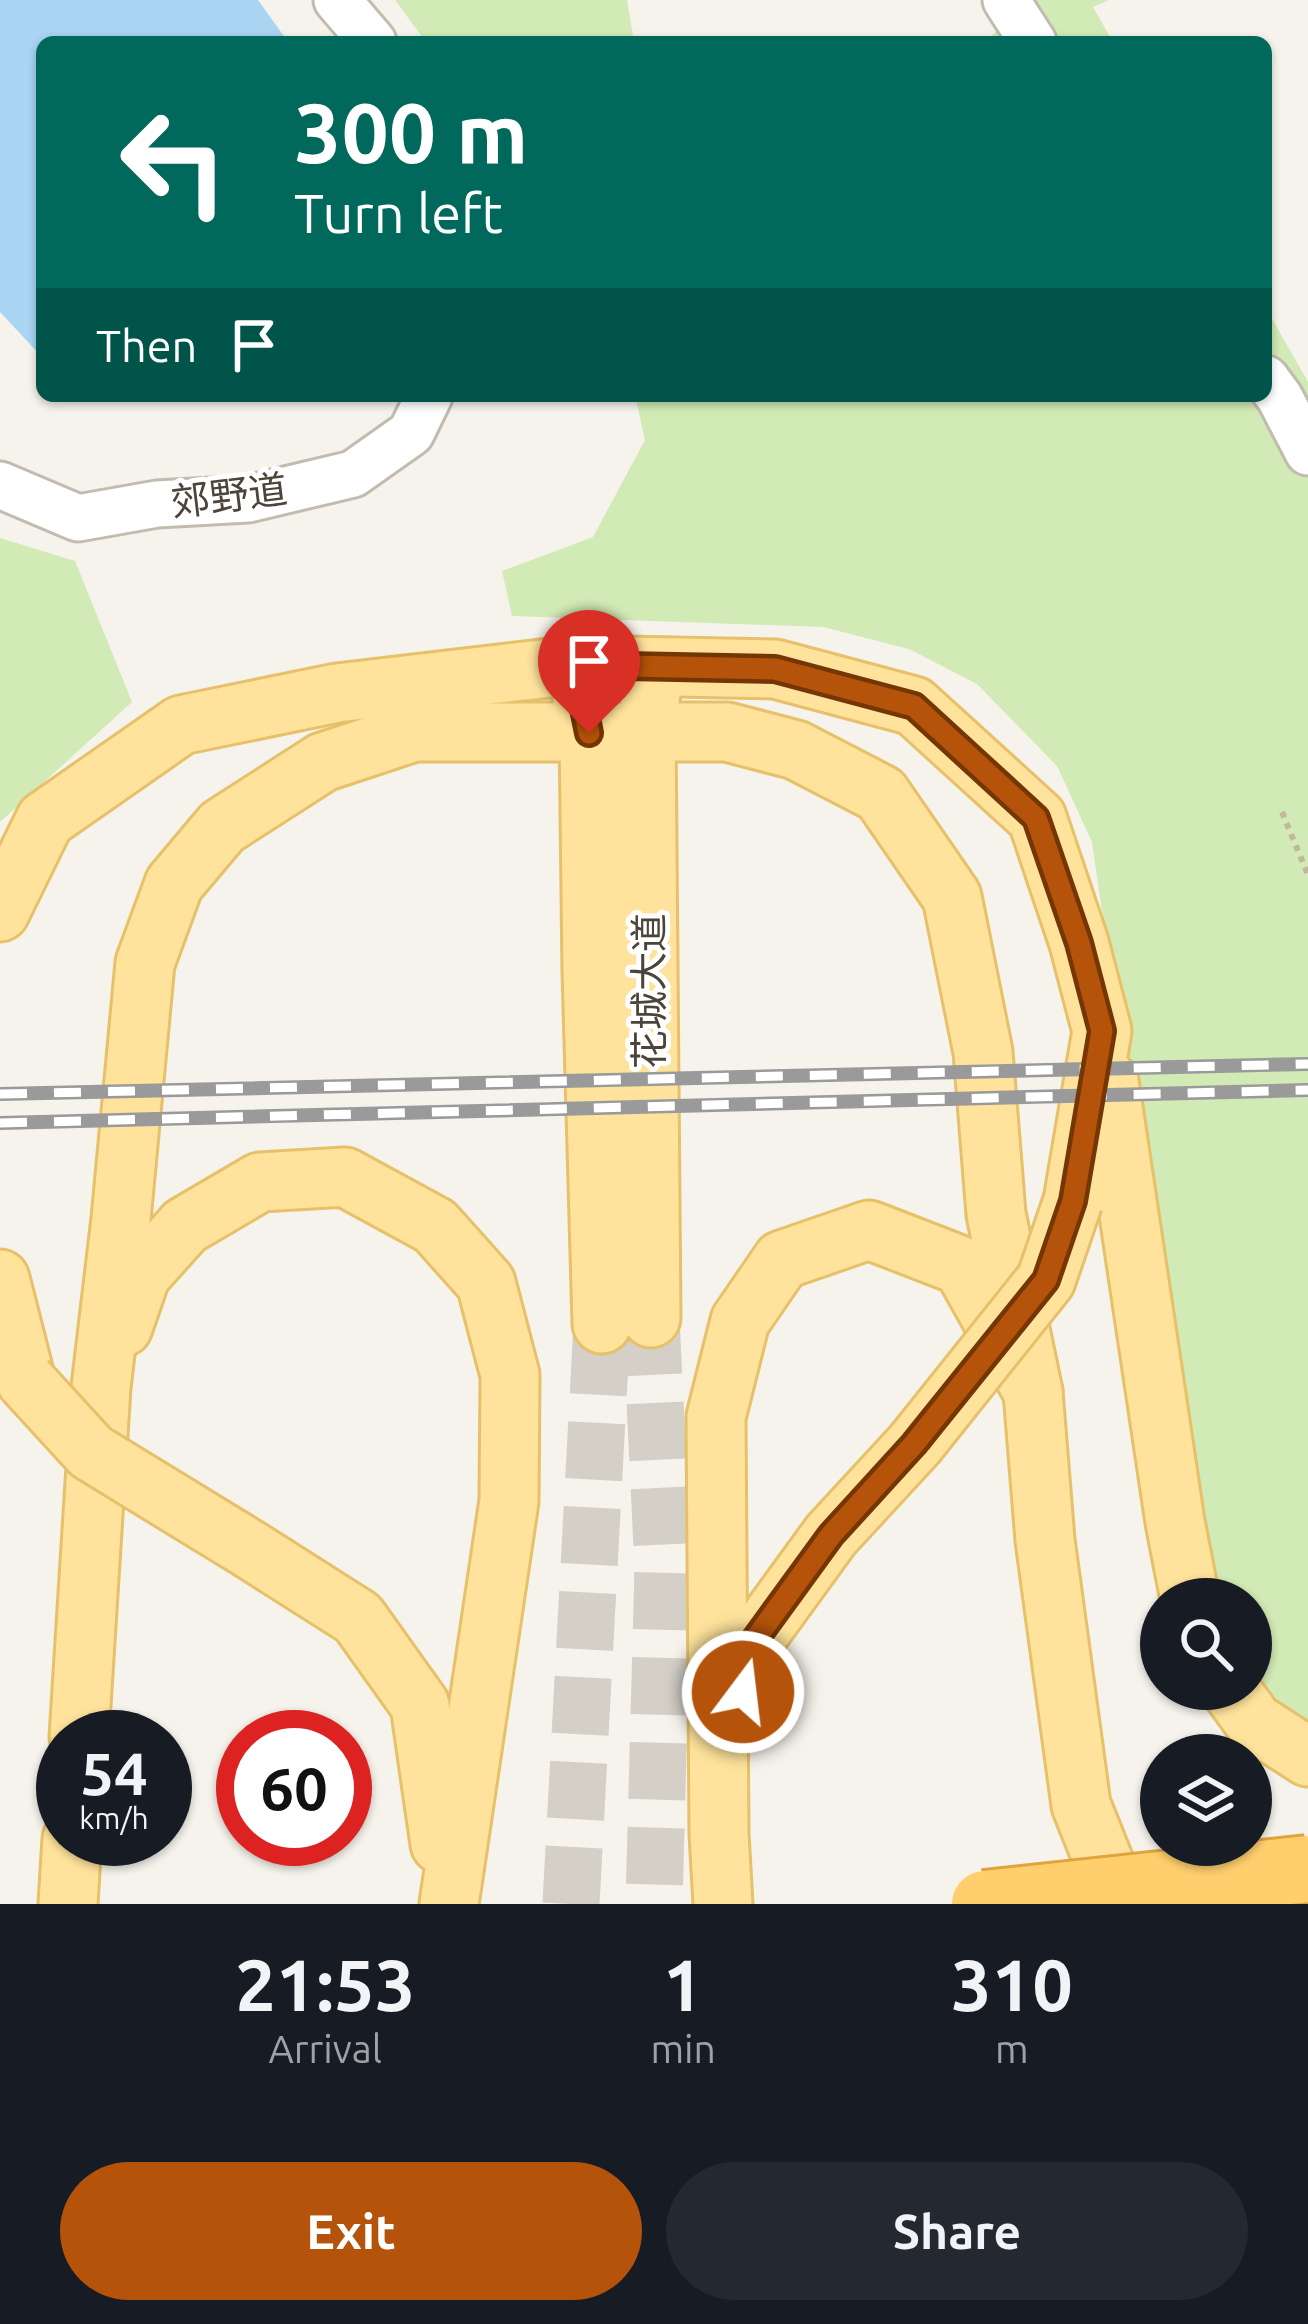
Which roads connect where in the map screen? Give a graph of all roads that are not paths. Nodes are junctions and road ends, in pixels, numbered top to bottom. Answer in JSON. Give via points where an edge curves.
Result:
{"nodes":[{"id":1,"x":337,"y":0,"type":"edge"},
{"id":2,"x":1006,"y":0,"type":"edge"},
{"id":3,"x":368,"y":36,"type":"edge"},
{"id":4,"x":1029,"y":36,"type":"edge"},
{"id":5,"x":1272,"y":387,"type":"edge"},
{"id":6,"x":426,"y":402,"type":"edge"},
{"id":7,"x":1308,"y":452,"type":"edge"},
{"id":8,"x":0,"y":485,"type":"edge"},
{"id":9,"x":575,"y":665,"type":"junction"},
{"id":10,"x":655,"y":665,"type":"junction"},
{"id":11,"x":646,"y":730,"type":"junction"},
{"id":12,"x":589,"y":733,"type":"junction"},
{"id":13,"x":0,"y":912,"type":"edge"},
{"id":14,"x":1102,"y":1031,"type":"junction"},
{"id":15,"x":0,"y":1279,"type":"edge"},
{"id":16,"x":101,"y":1387,"type":"junction"},
{"id":17,"x":1034,"y":1392,"type":"junction"},
{"id":18,"x":1186,"y":1578,"type":"edge"},
{"id":19,"x":81,"y":1710,"type":"edge"},
{"id":20,"x":1245,"y":1710,"type":"edge"},
{"id":21,"x":1308,"y":1757,"type":"edge"},
{"id":22,"x":719,"y":1834,"type":"junction"},
{"id":23,"x":70,"y":1866,"type":"edge"},
{"id":24,"x":1308,"y":1869,"type":"edge"},
{"id":25,"x":68,"y":1904,"type":"edge"},
{"id":26,"x":449,"y":1904,"type":"edge"},
{"id":27,"x":722,"y":1904,"type":"edge"},
{"id":28,"x":985,"y":1904,"type":"edge"},
{"id":29,"x":1131,"y":1904,"type":"edge"}],
"edges":[{"from":1,"to":3,"type":"street"},
{"from":2,"to":4,"type":"street"},
{"from":5,"to":7,"type":"street"},
{"from":6,"to":8,"type":"street","name":"郊野道","via":[[411,433],[353,474],[248,500],[78,518]]},
{"from":9,"to":10,"type":"main road"},
{"from":9,"to":12,"type":"main road"},
{"from":9,"to":13,"type":"main road","via":[[338,693],[181,725],[45,820]]},
{"from":10,"to":11,"type":"main road","name":"花城大道"},
{"from":10,"to":14,"type":"main road","via":[[775,669],[914,706],[1036,818]]},
{"from":11,"to":12,"type":"main road"},
{"from":11,"to":12,"type":"main road","name":"花城大道","via":[[626,1321],[592,970]]},
{"from":11,"to":17,"type":"main road","via":[[727,732],[796,750],[881,794],[952,897],[983,1052],[996,1214]]},
{"from":12,"to":16,"type":"main road","via":[[413,732],[323,762],[223,827],[174,884],[145,963]]},
{"from":14,"to":18,"type":"main road"},
{"from":14,"to":22,"type":"main road","bridge":true,"via":[[1073,1201],[1046,1280],[831,1535],[751,1645]]},
{"from":15,"to":26,"type":"main road","bridge":true,"via":[[26,1381],[91,1452],[358,1618],[420,1705]]},
{"from":16,"to":19,"type":"main road"},
{"from":16,"to":26,"type":"main road","via":[[141,1275],[185,1226],[260,1182],[345,1177],[435,1226],[486,1283],[510,1375],[508,1501]]},
{"from":17,"to":22,"type":"main road","via":[[962,1266],[869,1230],[782,1260],[740,1321],[716,1417]]},
{"from":17,"to":29,"type":"main road","via":[[1081,1805],[1111,1880]]},
{"from":20,"to":21,"type":"main road"},
{"from":22,"to":27,"type":"main road"},
{"from":23,"to":25,"type":"main road"},
{"from":24,"to":28,"type":"highway","bridge":true}]}
